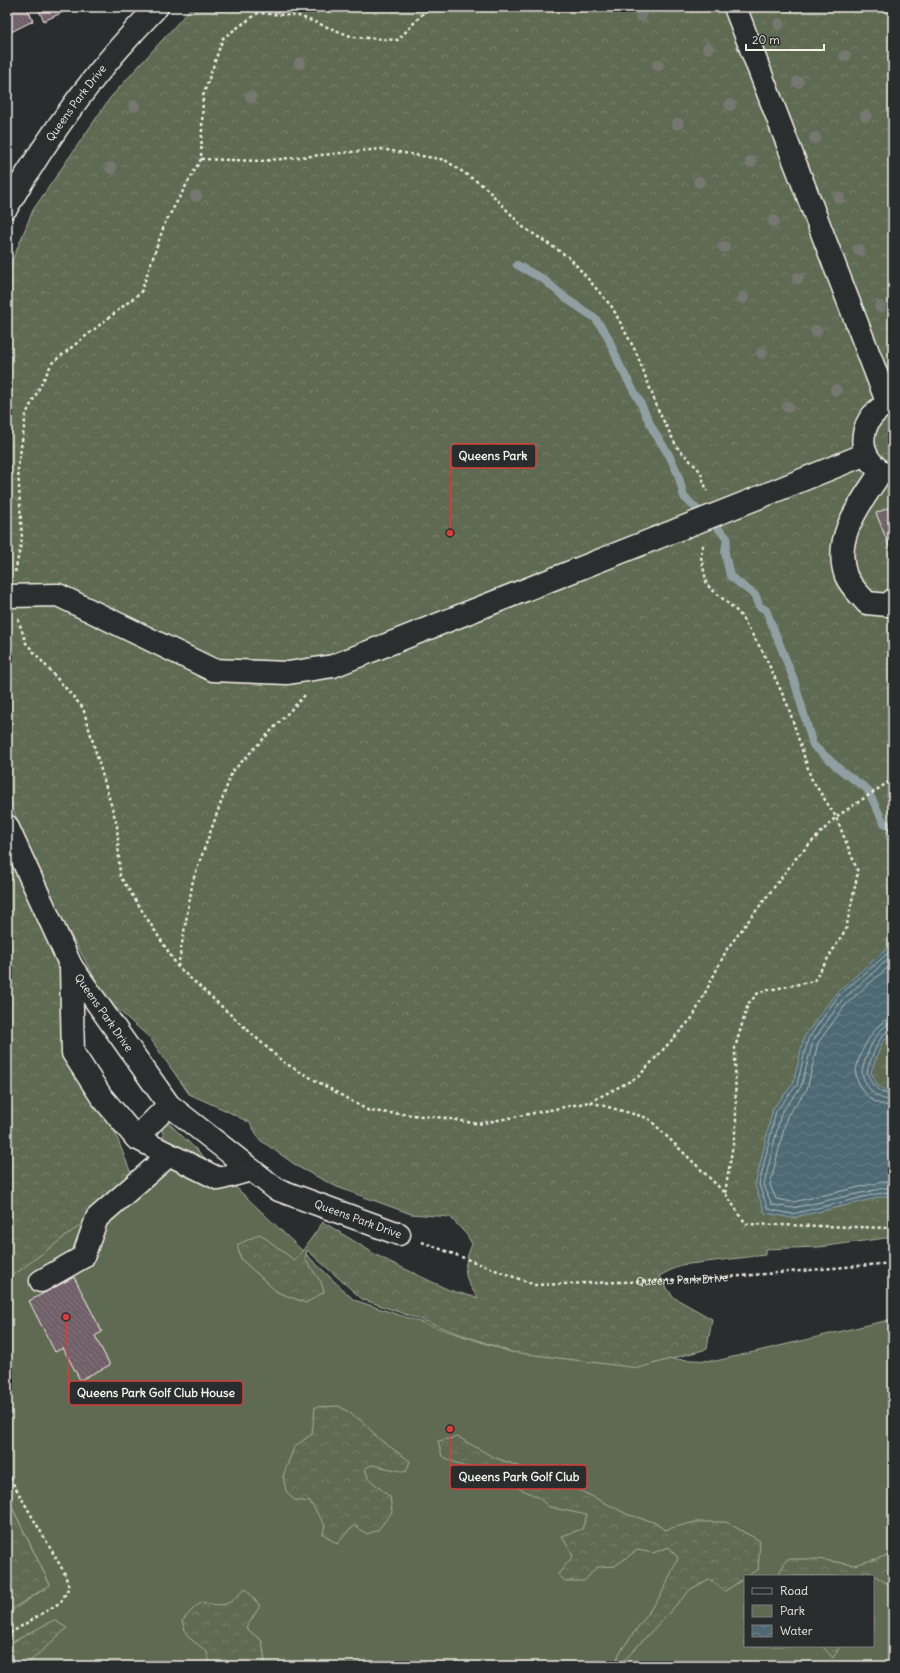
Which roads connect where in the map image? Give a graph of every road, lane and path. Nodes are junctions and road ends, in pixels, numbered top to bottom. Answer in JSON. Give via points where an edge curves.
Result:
{"nodes":[{"id":1,"x":157,"y":7,"type":"edge"},
{"id":2,"x":429,"y":7,"type":"edge"},
{"id":3,"x":735,"y":7,"type":"edge"},
{"id":4,"x":201,"y":159,"type":"junction"},
{"id":5,"x":7,"y":207,"type":"edge"},
{"id":6,"x":890,"y":403,"type":"edge"},
{"id":7,"x":866,"y":454,"type":"junction"},
{"id":8,"x":887,"y":473,"type":"edge"},
{"id":9,"x":708,"y":494,"type":"dead end"},
{"id":10,"x":704,"y":543,"type":"dead end"},
{"id":11,"x":8,"y":596,"type":"edge"},
{"id":12,"x":893,"y":600,"type":"edge"},
{"id":13,"x":306,"y":694,"type":"dead end"},
{"id":14,"x":893,"y":779,"type":"edge"},
{"id":15,"x":836,"y":817,"type":"junction"},
{"id":16,"x":7,"y":826,"type":"edge"},
{"id":17,"x":71,"y":966,"type":"junction"},
{"id":18,"x":178,"y":967,"type":"junction"},
{"id":19,"x":590,"y":1102,"type":"junction"},
{"id":20,"x":169,"y":1105,"type":"junction"},
{"id":21,"x":136,"y":1138,"type":"junction"},
{"id":22,"x":169,"y":1155,"type":"junction"},
{"id":23,"x":251,"y":1170,"type":"junction"},
{"id":24,"x":724,"y":1194,"type":"junction"},
{"id":25,"x":893,"y":1228,"type":"edge"},
{"id":26,"x":399,"y":1234,"type":"joint"},
{"id":27,"x":893,"y":1263,"type":"edge"},
{"id":28,"x":41,"y":1281,"type":"dead end"},
{"id":29,"x":7,"y":1473,"type":"edge"},
{"id":30,"x":7,"y":1635,"type":"edge"}],
"edges":[{"from":1,"to":5,"type":"street","name":"Queens Park Drive","via":[[68,110],[31,165]]},
{"from":2,"to":4,"type":"path","via":[[398,40],[353,37],[299,16],[258,13],[223,38],[203,96]]},
{"from":3,"to":6,"type":"street"},
{"from":4,"to":9,"type":"path","via":[[261,161],[381,149],[446,160],[485,187],[523,227],[570,258],[612,307],[636,352],[677,447],[700,471]]},
{"from":4,"to":11,"type":"path","via":[[165,223],[141,292],[52,363],[26,414],[18,468],[22,540]]},
{"from":6,"to":7,"type":"street","via":[[872,415],[865,426],[863,438]]},
{"from":7,"to":8,"type":"street","via":[[872,464]]},
{"from":7,"to":11,"type":"street","bridge":true,"via":[[333,666],[288,673],[213,670],[58,595]]},
{"from":8,"to":12,"type":"street","via":[[849,522],[842,548],[846,577],[867,603],[888,605]]},
{"from":10,"to":15,"type":"path","via":[[701,557],[707,585],[739,613],[763,652],[788,706],[811,778]]},
{"from":11,"to":18,"type":"path","via":[[26,643],[83,708],[117,825],[120,876]]},
{"from":13,"to":18,"type":"path","via":[[232,772],[193,880]]},
{"from":14,"to":15,"type":"path"},
{"from":15,"to":19,"type":"path","via":[[797,857],[727,949],[693,1017],[638,1077]]},
{"from":15,"to":24,"type":"path","via":[[858,872],[846,928],[814,981],[759,992],[748,1004],[735,1048],[736,1126]]},
{"from":16,"to":17,"type":"street","name":"Queens Park Drive"},
{"from":17,"to":20,"type":"street","name":"Queens Park Drive"},
{"from":17,"to":21,"type":"street","via":[[73,1053],[101,1096]]},
{"from":18,"to":19,"type":"path","via":[[283,1062],[368,1112],[445,1118],[478,1124]]},
{"from":19,"to":24,"type":"path","via":[[648,1118]]},
{"from":20,"to":21,"type":"street"},
{"from":20,"to":23,"type":"street","name":"Queens Park Drive"},
{"from":21,"to":22,"type":"street"},
{"from":22,"to":23,"type":"street","via":[[220,1179]]},
{"from":22,"to":28,"type":"street","via":[[96,1218],[83,1257]]},
{"from":23,"to":26,"type":"street","name":"Queens Park Drive","via":[[276,1189]]},
{"from":24,"to":25,"type":"path","via":[[746,1224]]},
{"from":26,"to":27,"type":"path","name":"Queens Park Drive","via":[[535,1285],[706,1279]]},
{"from":29,"to":30,"type":"path","via":[[64,1572],[69,1587],[61,1602]]}]}
